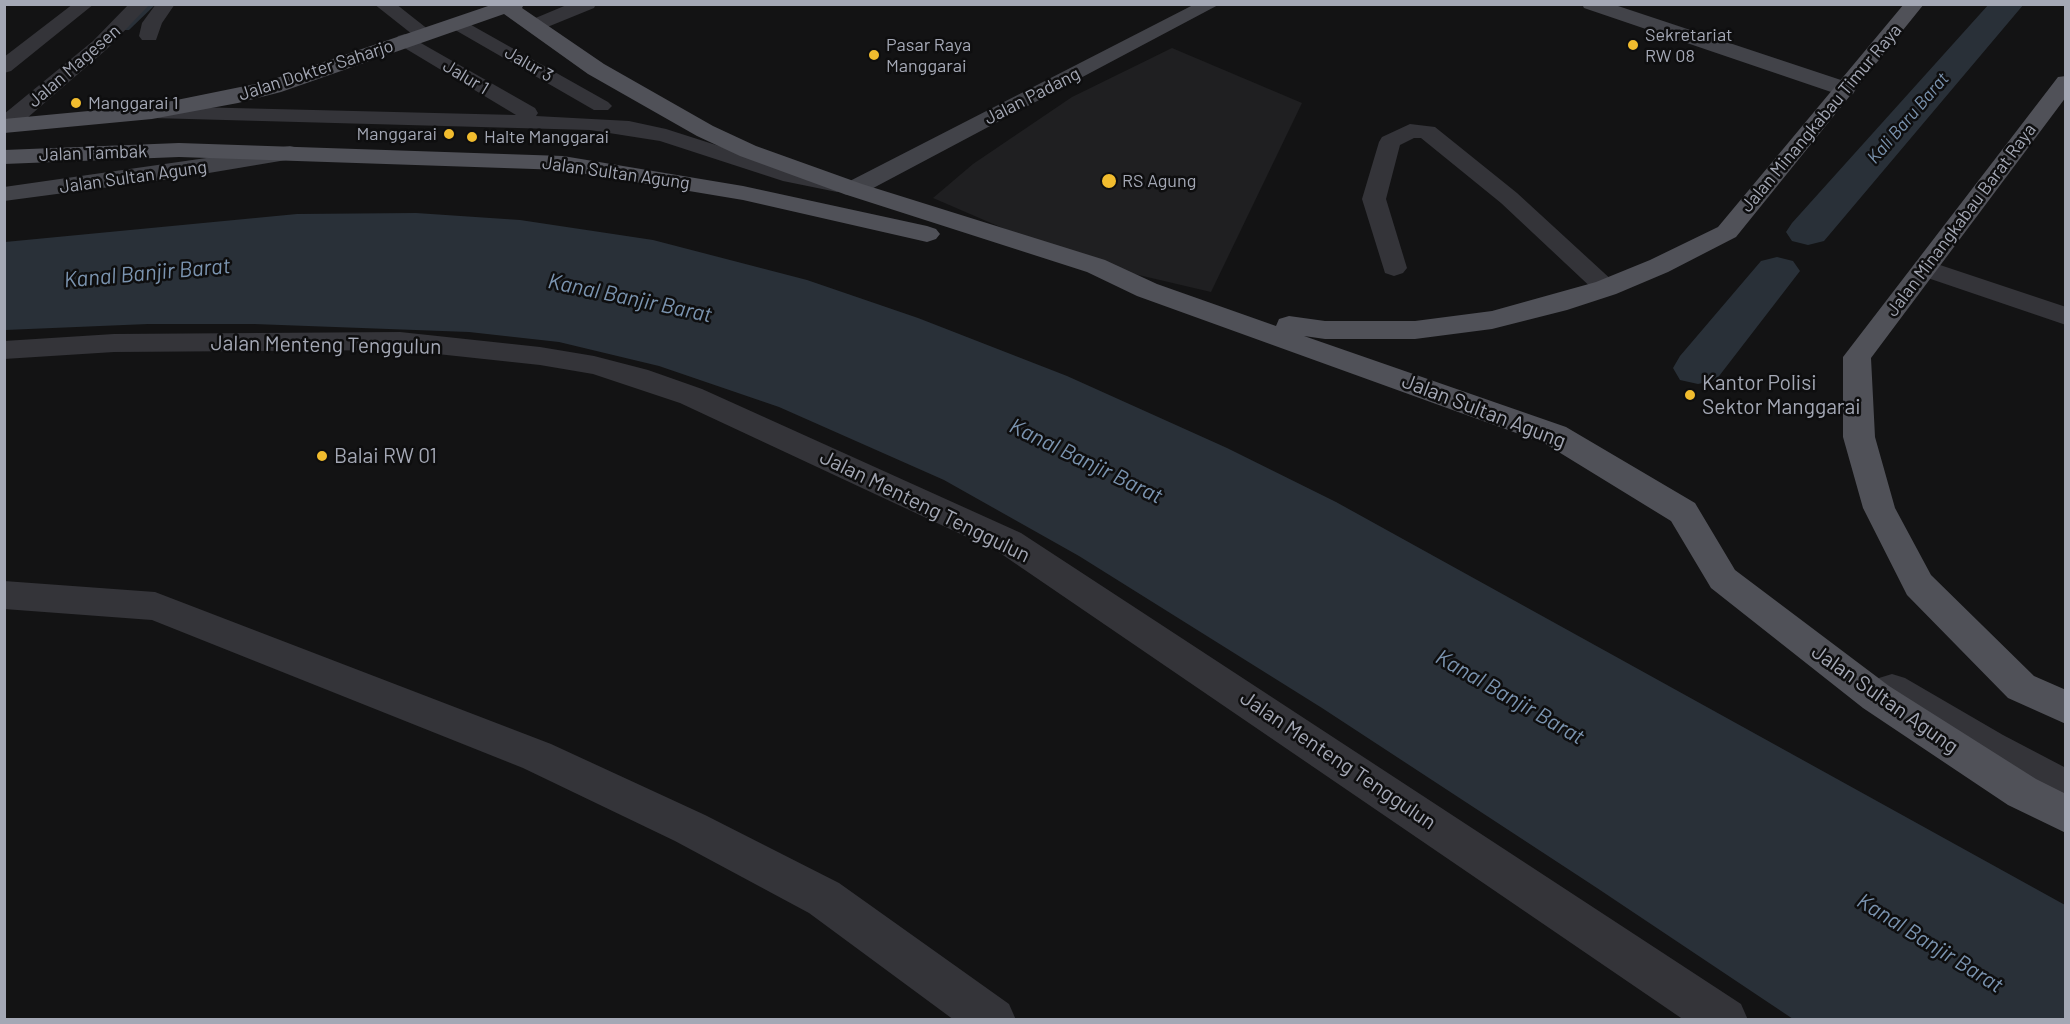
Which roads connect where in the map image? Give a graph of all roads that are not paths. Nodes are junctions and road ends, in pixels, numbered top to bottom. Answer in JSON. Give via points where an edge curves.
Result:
{"nodes":[{"id":1,"x":117,"y":4,"type":"edge"},
{"id":2,"x":141,"y":4,"type":"edge"},
{"id":3,"x":166,"y":4,"type":"edge"},
{"id":4,"x":383,"y":4,"type":"edge"},
{"id":5,"x":587,"y":4,"type":"edge"},
{"id":6,"x":1591,"y":4,"type":"edge"},
{"id":7,"x":1915,"y":4,"type":"edge"},
{"id":8,"x":1209,"y":5,"type":"edge"},
{"id":9,"x":511,"y":6,"type":"edge"},
{"id":10,"x":78,"y":16,"type":"edge"},
{"id":11,"x":533,"y":26,"type":"junction"},
{"id":12,"x":454,"y":33,"type":"junction"},
{"id":13,"x":420,"y":35,"type":"junction"},
{"id":14,"x":149,"y":36,"type":"dead end"},
{"id":15,"x":4,"y":67,"type":"edge"},
{"id":16,"x":2066,"y":82,"type":"edge"},
{"id":17,"x":1845,"y":89,"type":"junction"},
{"id":18,"x":547,"y":100,"type":"dead end"},
{"id":19,"x":4,"y":105,"type":"edge"},
{"id":20,"x":601,"y":106,"type":"dead end"},
{"id":21,"x":152,"y":112,"type":"junction"},
{"id":22,"x":566,"y":112,"type":"dead end"},
{"id":23,"x":527,"y":113,"type":"dead end"},
{"id":24,"x":4,"y":126,"type":"edge"},
{"id":25,"x":709,"y":140,"type":"junction"},
{"id":26,"x":290,"y":153,"type":"junction"},
{"id":27,"x":4,"y":157,"type":"edge"},
{"id":28,"x":657,"y":178,"type":"junction"},
{"id":29,"x":853,"y":189,"type":"junction"},
{"id":30,"x":4,"y":194,"type":"edge"},
{"id":31,"x":1394,"y":268,"type":"dead end"},
{"id":32,"x":1925,"y":268,"type":"junction"},
{"id":33,"x":1606,"y":288,"type":"junction"},
{"id":34,"x":1147,"y":290,"type":"junction"},
{"id":35,"x":2066,"y":317,"type":"edge"},
{"id":36,"x":1227,"y":318,"type":"junction"},
{"id":37,"x":4,"y":350,"type":"edge"},
{"id":38,"x":1723,"y":579,"type":"junction"},
{"id":39,"x":4,"y":595,"type":"edge"},
{"id":40,"x":2021,"y":687,"type":"junction"},
{"id":41,"x":2066,"y":708,"type":"edge"},
{"id":42,"x":2066,"y":715,"type":"edge"},
{"id":43,"x":2066,"y":787,"type":"edge"},
{"id":44,"x":2066,"y":816,"type":"edge"},
{"id":45,"x":993,"y":1020,"type":"edge"},
{"id":46,"x":1725,"y":1020,"type":"edge"}],
"edges":[{"from":1,"to":19,"type":"street","name":"Jalan Magesen"},
{"from":2,"to":24,"type":"street","name":"Jalan Magesen","via":[[100,45]]},
{"from":3,"to":14,"type":"street","via":[[152,23]]},
{"from":4,"to":13,"type":"street"},
{"from":5,"to":11,"type":"lane"},
{"from":6,"to":17,"type":"street"},
{"from":7,"to":17,"type":"main road","name":"Jalan Minangkabau Timur Raya"},
{"from":8,"to":29,"type":"street","name":"Jalan Padang"},
{"from":9,"to":11,"type":"main road","name":"Jalan Sultan Agung"},
{"from":9,"to":12,"type":"main road","name":"Jalan Dokter Saharjo"},
{"from":10,"to":15,"type":"lane"},
{"from":11,"to":25,"type":"main road","name":"Jalan Sultan Agung"},
{"from":12,"to":13,"type":"main road","name":"Jalan Dokter Saharjo"},
{"from":12,"to":20,"type":"lane","name":"Jalur 3"},
{"from":13,"to":21,"type":"main road","name":"Jalan Dokter Saharjo","via":[[273,87]]},
{"from":13,"to":23,"type":"lane","name":"Jalur 1"},
{"from":16,"to":32,"type":"main road","name":"Jalan Minangkabau Barat Raya"},
{"from":17,"to":33,"type":"main road","name":"Jalan Minangkabau Timur Raya","via":[[1727,232]]},
{"from":18,"to":22,"type":"lane"},
{"from":21,"to":24,"type":"main road","name":"Jalan Dokter Saharjo"},
{"from":21,"to":25,"type":"lane","via":[[590,124]]},
{"from":25,"to":28,"type":"main road","via":[[701,165]]},
{"from":25,"to":29,"type":"main road","name":"Jalan Sultan Agung"},
{"from":26,"to":27,"type":"main road","name":"Jalan Tambak","via":[[179,150]]},
{"from":26,"to":28,"type":"main road","name":"Jalan Sultan Agung","via":[[563,163]]},
{"from":26,"to":30,"type":"street","name":"Jalan Sultan Agung"},
{"from":28,"to":34,"type":"main road","name":"Jalan Sultan Agung","via":[[894,225],[1088,279]]},
{"from":29,"to":34,"type":"main road","name":"Jalan Sultan Agung","via":[[1096,266]]},
{"from":31,"to":33,"type":"lane","via":[[1374,199],[1390,142],[1410,131],[1427,132],[1509,198]]},
{"from":32,"to":35,"type":"street"},
{"from":32,"to":40,"type":"main road","name":"Jalan Minangkabau Barat Raya","via":[[1857,357],[1859,437],[1884,518],[1919,585]]},
{"from":33,"to":36,"type":"main road","via":[[1492,320],[1415,330],[1325,330]]},
{"from":34,"to":36,"type":"main road","name":"Jalan Sultan Agung"},
{"from":36,"to":38,"type":"main road","name":"Jalan Sultan Agung","via":[[1555,435],[1683,512]]},
{"from":37,"to":46,"type":"street","name":"Jalan Menteng Tenggulun","via":[[114,343],[400,341],[540,356],[594,366],[692,396],[1009,542]]},
{"from":38,"to":43,"type":"lane","via":[[1862,672]]},
{"from":38,"to":44,"type":"main road","name":"Jalan Sultan Agung","via":[[1876,697],[2022,792]]},
{"from":39,"to":45,"type":"street","via":[[155,606],[537,756],[690,828],[824,898]]},
{"from":40,"to":41,"type":"main road"},
{"from":40,"to":42,"type":"lane"}]}
